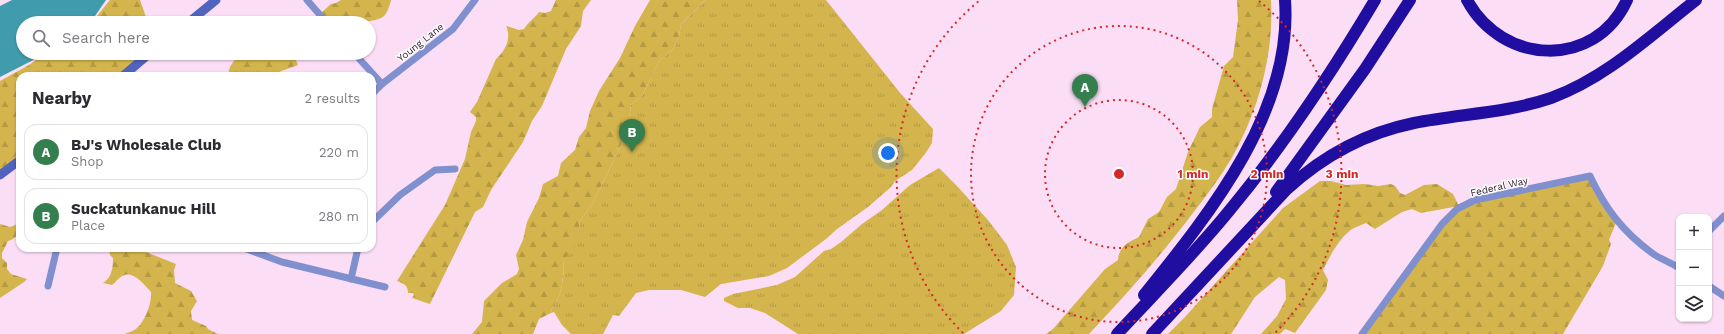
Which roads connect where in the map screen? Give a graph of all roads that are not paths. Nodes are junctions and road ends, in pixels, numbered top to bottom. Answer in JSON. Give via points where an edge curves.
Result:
{"nodes":[{"id":1,"x":216,"y":0,"type":"edge"},
{"id":2,"x":307,"y":0,"type":"edge"},
{"id":3,"x":475,"y":0,"type":"edge"},
{"id":4,"x":1284,"y":0,"type":"edge"},
{"id":5,"x":1375,"y":0,"type":"edge"},
{"id":6,"x":1410,"y":0,"type":"edge"},
{"id":7,"x":1467,"y":0,"type":"edge"},
{"id":8,"x":1627,"y":0,"type":"edge"},
{"id":9,"x":1696,"y":0,"type":"edge"},
{"id":10,"x":197,"y":16,"type":"edge"},
{"id":11,"x":322,"y":16,"type":"edge"},
{"id":12,"x":142,"y":60,"type":"edge"},
{"id":13,"x":360,"y":60,"type":"edge"},
{"id":14,"x":128,"y":72,"type":"edge"},
{"id":15,"x":371,"y":72,"type":"edge"},
{"id":16,"x":376,"y":77,"type":"edge"},
{"id":17,"x":382,"y":84,"type":"junction"},
{"id":18,"x":376,"y":90,"type":"edge"},
{"id":19,"x":16,"y":163,"type":"edge"},
{"id":20,"x":455,"y":169,"type":"dead end"},
{"id":21,"x":0,"y":175,"type":"edge"},
{"id":22,"x":1724,"y":216,"type":"edge"},
{"id":23,"x":376,"y":218,"type":"edge"},
{"id":24,"x":1256,"y":223,"type":"junction"},
{"id":25,"x":1712,"y":229,"type":"edge"},
{"id":26,"x":56,"y":252,"type":"edge"},
{"id":27,"x":260,"y":252,"type":"edge"},
{"id":28,"x":357,"y":252,"type":"edge"},
{"id":29,"x":1676,"y":264,"type":"edge"},
{"id":30,"x":351,"y":279,"type":"junction"},
{"id":31,"x":48,"y":286,"type":"dead end"},
{"id":32,"x":385,"y":287,"type":"dead end"},
{"id":33,"x":1712,"y":288,"type":"edge"},
{"id":34,"x":1724,"y":296,"type":"edge"},
{"id":35,"x":1114,"y":334,"type":"edge"},
{"id":36,"x":1117,"y":334,"type":"edge"},
{"id":37,"x":1152,"y":334,"type":"edge"},
{"id":38,"x":1362,"y":334,"type":"edge"}],
"edges":[{"from":1,"to":10,"type":"street"},
{"from":2,"to":11,"type":"street"},
{"from":3,"to":17,"type":"street","name":"Young Lane","via":[[453,29]]},
{"from":4,"to":35,"type":"highway","via":[[1285,30],[1280,62],[1272,96],[1256,132],[1202,219]]},
{"from":5,"to":36,"type":"highway","via":[[1319,91],[1252,182],[1204,241]]},
{"from":6,"to":24,"type":"highway","via":[[1365,69]]},
{"from":7,"to":8,"type":"highway","via":[[1480,20],[1500,37],[1523,48],[1550,51],[1579,45],[1598,35],[1614,21]]},
{"from":9,"to":24,"type":"highway","via":[[1610,67],[1591,80],[1560,94],[1517,107],[1404,125],[1351,144],[1304,174],[1282,193]]},
{"from":12,"to":14,"type":"street"},
{"from":13,"to":15,"type":"street"},
{"from":16,"to":17,"type":"street"},
{"from":17,"to":18,"type":"street","name":"Young Lane"},
{"from":19,"to":21,"type":"street"},
{"from":20,"to":23,"type":"street","via":[[435,170],[400,195]]},
{"from":22,"to":25,"type":"street"},
{"from":24,"to":37,"type":"highway"},
{"from":26,"to":31,"type":"street"},
{"from":27,"to":30,"type":"street","via":[[282,262]]},
{"from":28,"to":30,"type":"street"},
{"from":29,"to":38,"type":"street","name":"Federal Way","via":[[1652,252],[1620,224],[1609,212],[1590,176],[1482,198],[1463,205],[1452,213],[1431,237]]},
{"from":30,"to":32,"type":"street"},
{"from":33,"to":34,"type":"street"}]}
